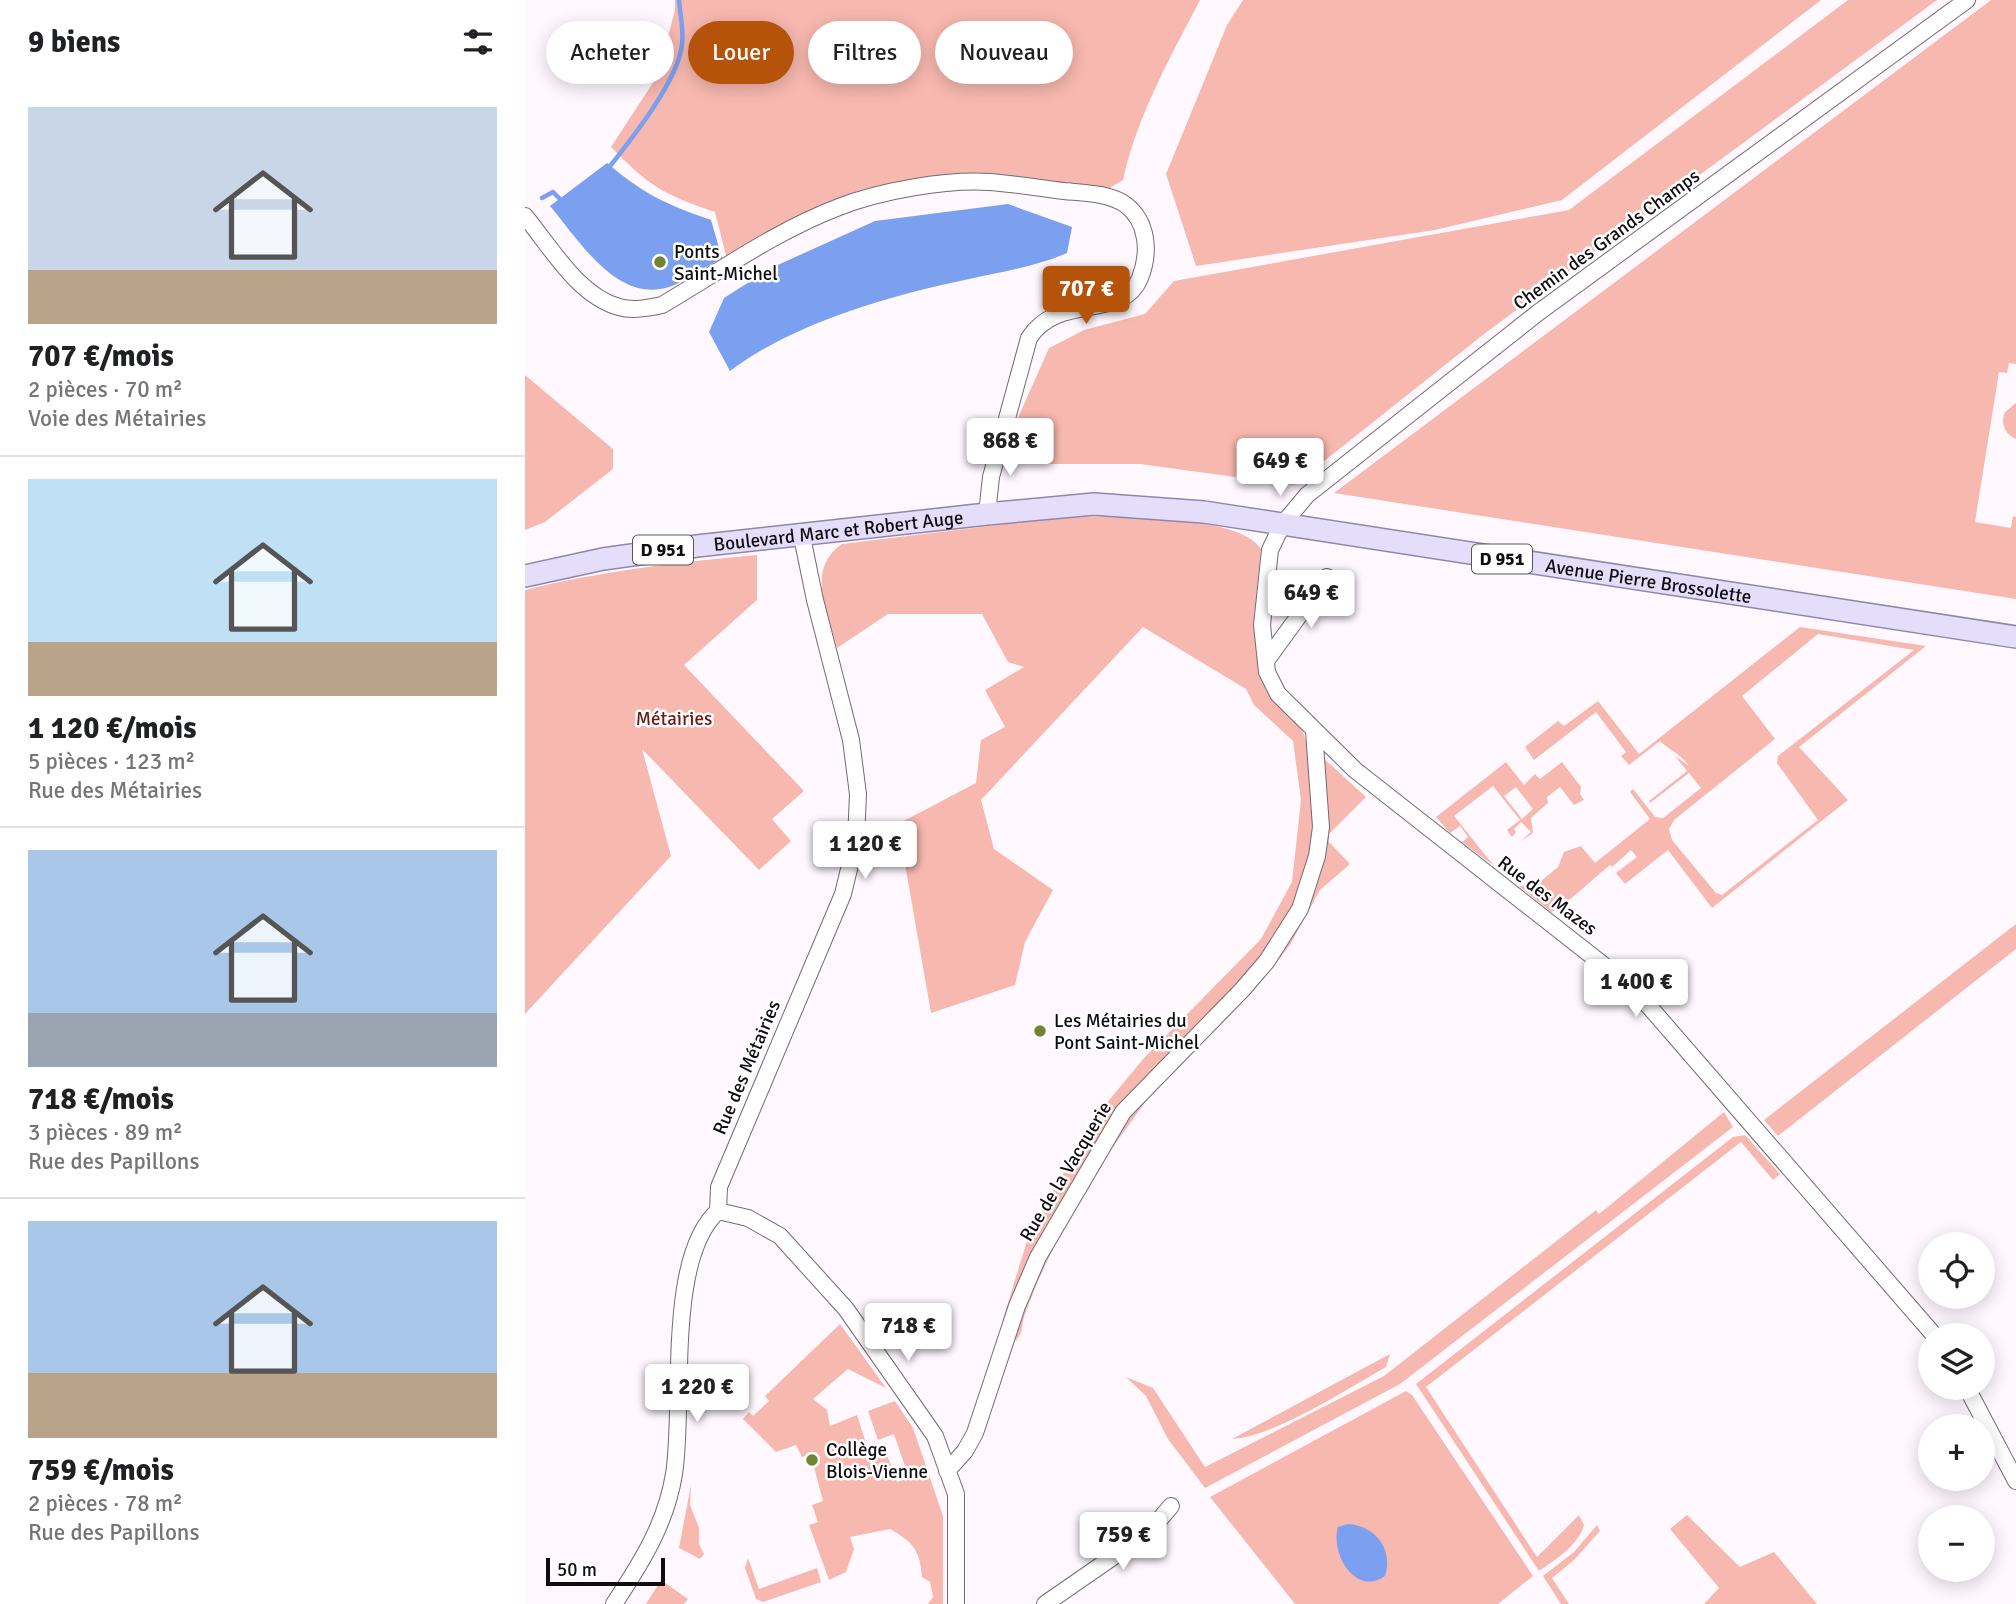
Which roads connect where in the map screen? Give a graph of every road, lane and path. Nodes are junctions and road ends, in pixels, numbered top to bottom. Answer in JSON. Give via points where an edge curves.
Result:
{"nodes":[{"id":1,"x":1967,"y":0,"type":"edge"},
{"id":2,"x":525,"y":216,"type":"edge"},
{"id":3,"x":987,"y":514,"type":"junction"},
{"id":4,"x":1282,"y":525,"type":"junction"},
{"id":5,"x":803,"y":537,"type":"junction"},
{"id":6,"x":525,"y":576,"type":"edge"},
{"id":7,"x":1327,"y":577,"type":"dead end"},
{"id":8,"x":2016,"y":638,"type":"edge"},
{"id":9,"x":1266,"y":661,"type":"junction"},
{"id":10,"x":1314,"y":731,"type":"junction"},
{"id":11,"x":719,"y":1211,"type":"junction"},
{"id":12,"x":1924,"y":1323,"type":"edge"},
{"id":13,"x":1974,"y":1400,"type":"edge"},
{"id":14,"x":947,"y":1471,"type":"junction"},
{"id":15,"x":2016,"y":1480,"type":"edge"},
{"id":16,"x":1171,"y":1506,"type":"dead end"},
{"id":17,"x":614,"y":1604,"type":"edge"},
{"id":18,"x":956,"y":1604,"type":"edge"},
{"id":19,"x":1045,"y":1604,"type":"edge"}],
"edges":[{"from":1,"to":4,"type":"street","name":"Chemin des Grands Champs","via":[[1539,312],[1307,495]]},
{"from":2,"to":3,"type":"street","via":[[598,299],[620,308],[641,309],[662,305],[795,226],[841,206],[918,187],[987,182],[1100,195],[1124,204],[1137,216],[1145,236],[1140,278],[1113,303],[1053,314],[1029,338],[991,477]]},
{"from":3,"to":4,"type":"main road","name":"Avenue Pierre Brossolette","number":"D 951","via":[[1094,504]]},
{"from":3,"to":5,"type":"main road","name":"Boulevard Marc et Robert Auge","number":"D 951"},
{"from":4,"to":8,"type":"main road","name":"Avenue Pierre Brossolette","number":"D 951"},
{"from":4,"to":9,"type":"street","name":"Rue des Mazes","via":[[1270,550],[1264,597]]},
{"from":5,"to":6,"type":"main road","name":"Boulevard Marc et Robert Auge","number":"D 951","via":[[639,554]]},
{"from":5,"to":11,"type":"street","name":"Rue des Métairies","via":[[851,740],[859,794],[856,840],[843,894],[719,1187]]},
{"from":7,"to":9,"type":"street"},
{"from":9,"to":10,"type":"street","name":"Rue des Mazes","via":[[1271,684]]},
{"from":10,"to":12,"type":"street","name":"Rue des Mazes","via":[[1407,813],[1634,989]]},
{"from":10,"to":14,"type":"street","name":"Rue de la Vacquerie","via":[[1321,827],[1300,909],[1250,980],[1123,1112],[1038,1257],[975,1433]]},
{"from":11,"to":14,"type":"street","via":[[748,1218],[780,1236],[846,1309],[920,1411]]},
{"from":11,"to":17,"type":"street","via":[[698,1237],[687,1281],[678,1441],[666,1505],[641,1563]]},
{"from":13,"to":15,"type":"street"},
{"from":14,"to":18,"type":"street","via":[[956,1494]]},
{"from":16,"to":19,"type":"street","via":[[1149,1532]]}]}
